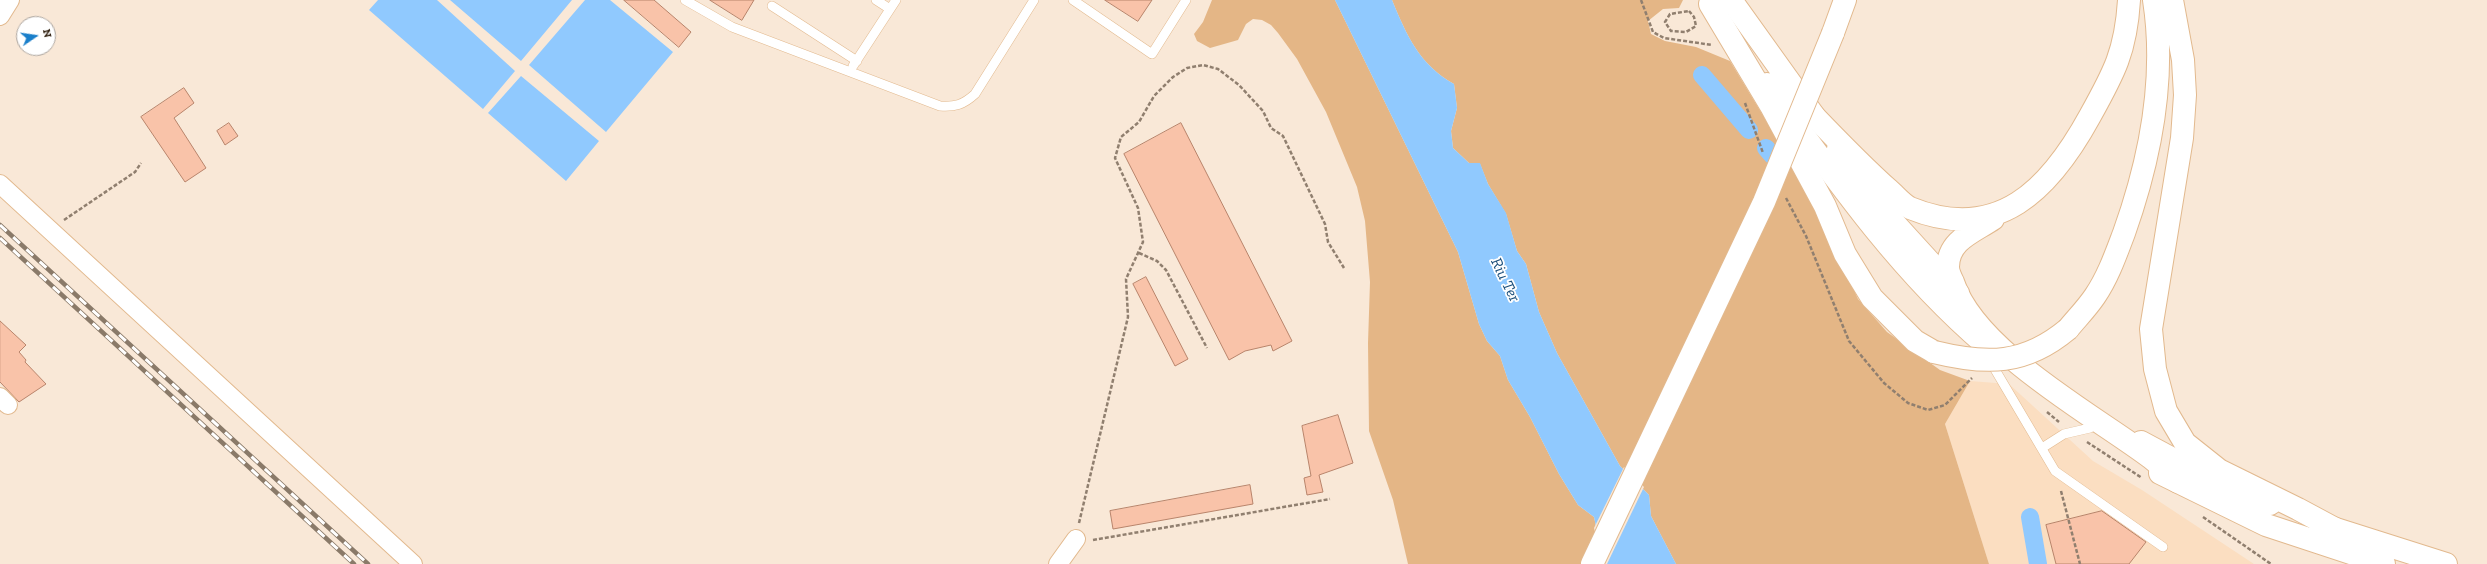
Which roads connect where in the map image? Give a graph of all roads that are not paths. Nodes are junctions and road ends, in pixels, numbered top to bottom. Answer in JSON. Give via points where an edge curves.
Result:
{"nodes":[{"id":1,"x":10,"y":0,"type":"edge"},
{"id":2,"x":685,"y":0,"type":"edge"},
{"id":3,"x":876,"y":0,"type":"edge"},
{"id":4,"x":896,"y":0,"type":"edge"},
{"id":5,"x":1034,"y":0,"type":"edge"},
{"id":6,"x":1073,"y":0,"type":"edge"},
{"id":7,"x":1186,"y":0,"type":"edge"},
{"id":8,"x":1732,"y":0,"type":"edge"},
{"id":9,"x":1845,"y":0,"type":"edge"},
{"id":10,"x":2129,"y":0,"type":"edge"},
{"id":11,"x":2154,"y":0,"type":"edge"},
{"id":12,"x":2172,"y":0,"type":"edge"},
{"id":13,"x":1702,"y":5,"type":"edge"},
{"id":14,"x":772,"y":6,"type":"dead end"},
{"id":15,"x":890,"y":9,"type":"junction"},
{"id":16,"x":0,"y":16,"type":"edge"},
{"id":17,"x":857,"y":61,"type":"junction"},
{"id":18,"x":850,"y":72,"type":"junction"},
{"id":19,"x":1813,"y":115,"type":"junction"},
{"id":20,"x":0,"y":184,"type":"edge"},
{"id":21,"x":2014,"y":206,"type":"junction"},
{"id":22,"x":1956,"y":291,"type":"junction"},
{"id":23,"x":1977,"y":337,"type":"junction"},
{"id":24,"x":2081,"y":430,"type":"junction"},
{"id":25,"x":2042,"y":448,"type":"junction"},
{"id":26,"x":2178,"y":482,"type":"junction"},
{"id":27,"x":2339,"y":531,"type":"junction"},
{"id":28,"x":2304,"y":538,"type":"junction"},
{"id":29,"x":1076,"y":539,"type":"road end"},
{"id":30,"x":2163,"y":547,"type":"dead end"},
{"id":31,"x":413,"y":564,"type":"edge"},
{"id":32,"x":1058,"y":564,"type":"edge"},
{"id":33,"x":1592,"y":564,"type":"edge"},
{"id":34,"x":2384,"y":564,"type":"edge"},
{"id":35,"x":2416,"y":564,"type":"edge"},
{"id":36,"x":2446,"y":564,"type":"edge"}],
"edges":[{"from":1,"to":16,"type":"street"},
{"from":2,"to":18,"type":"lane","via":[[732,27]]},
{"from":3,"to":15,"type":"lane"},
{"from":4,"to":15,"type":"lane"},
{"from":5,"to":18,"type":"lane","via":[[975,94],[961,105],[940,106]]},
{"from":6,"to":7,"type":"lane","via":[[1152,54]]},
{"from":8,"to":19,"type":"main road"},
{"from":9,"to":33,"type":"main road","bridge":true,"via":[[1764,202]]},
{"from":10,"to":21,"type":"main road","via":[[2127,30],[2116,69],[2074,145],[2056,171]]},
{"from":11,"to":13,"type":"main road","bridge":true,"via":[[2157,24],[2155,106],[2137,198],[2114,262],[2095,296],[2068,329],[2052,342],[2012,358],[1968,360],[1934,352],[1915,341],[1872,298],[1845,254],[1825,206],[1772,106]]},
{"from":12,"to":27,"type":"main road","via":[[2183,60],[2185,96],[2182,138],[2151,329],[2155,369],[2166,411],[2185,443],[2219,470]]},
{"from":13,"to":23,"type":"main road","via":[[1845,192],[1900,259]]},
{"from":14,"to":17,"type":"lane"},
{"from":15,"to":17,"type":"lane"},
{"from":17,"to":18,"type":"lane"},
{"from":19,"to":21,"type":"main road","via":[[1865,169],[1908,207],[1950,220],[1991,216]]},
{"from":19,"to":22,"type":"main road","via":[[1887,215]]},
{"from":20,"to":31,"type":"street"},
{"from":21,"to":22,"type":"main road","via":[[1961,238],[1952,253],[1948,268]]},
{"from":22,"to":26,"type":"main road","via":[[1976,324],[2028,370],[2152,459]]},
{"from":22,"to":27,"type":"main road","via":[[2004,338],[2070,393],[2131,436],[2226,487]]},
{"from":23,"to":24,"type":"main road","via":[[2070,416]]},
{"from":23,"to":25,"type":"lane"},
{"from":24,"to":25,"type":"lane","via":[[2064,434]]},
{"from":24,"to":26,"type":"main road"},
{"from":25,"to":30,"type":"lane","via":[[2055,471]]},
{"from":26,"to":28,"type":"main road","via":[[2266,525]]},
{"from":27,"to":36,"type":"main road"},
{"from":28,"to":34,"type":"main road"},
{"from":28,"to":35,"type":"street","via":[[2339,541]]},
{"from":29,"to":32,"type":"street"}]}
